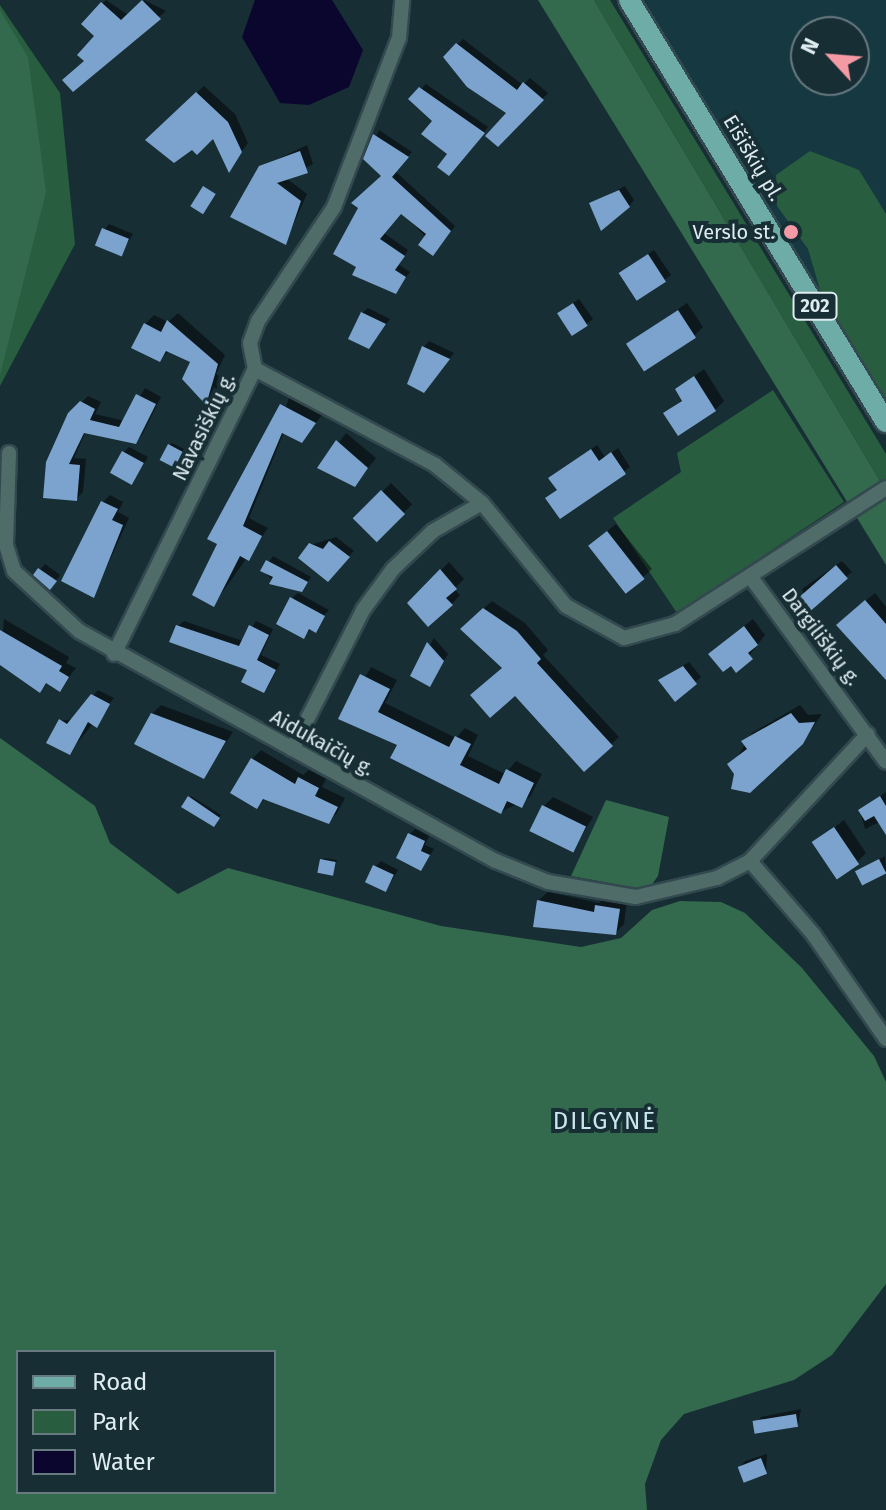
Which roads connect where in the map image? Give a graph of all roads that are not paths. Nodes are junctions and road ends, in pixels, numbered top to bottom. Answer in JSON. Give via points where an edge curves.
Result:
{"nodes":[{"id":1,"x":402,"y":0,"type":"edge"},
{"id":2,"x":629,"y":0,"type":"edge"},
{"id":3,"x":255,"y":369,"type":"junction"},
{"id":4,"x":886,"y":422,"type":"edge"},
{"id":5,"x":9,"y":453,"type":"dead end"},
{"id":6,"x":886,"y":488,"type":"edge"},
{"id":7,"x":482,"y":503,"type":"junction"},
{"id":8,"x":750,"y":576,"type":"junction"},
{"id":9,"x":114,"y":654,"type":"junction"},
{"id":10,"x":868,"y":734,"type":"junction"},
{"id":11,"x":292,"y":749,"type":"junction"},
{"id":12,"x":886,"y":762,"type":"edge"},
{"id":13,"x":750,"y":861,"type":"junction"},
{"id":14,"x":886,"y":1039,"type":"edge"}],
"edges":[{"from":1,"to":3,"type":"street","via":[[399,38],[334,207],[258,321],[250,343]]},
{"from":2,"to":4,"type":"main road","name":"Eišiškių pl.","number":"202"},
{"from":3,"to":7,"type":"street","name":"Navasiškių g.","via":[[434,464]]},
{"from":3,"to":9,"type":"street","name":"Navasiškių g."},
{"from":5,"to":9,"type":"street","name":"Aidukaičių g.","via":[[6,545],[14,571]]},
{"from":6,"to":8,"type":"street","name":"Navasiškių g."},
{"from":7,"to":8,"type":"street","name":"Navasiškių g.","via":[[566,606],[619,637],[642,638],[675,624]]},
{"from":7,"to":11,"type":"street","via":[[433,531],[393,569],[363,610]]},
{"from":8,"to":10,"type":"street","name":"Dargiliškių g."},
{"from":9,"to":11,"type":"street","name":"Aidukaičių g."},
{"from":10,"to":12,"type":"street","name":"Dargiliškių g."},
{"from":10,"to":13,"type":"street","name":"Aidukaičių g."},
{"from":11,"to":13,"type":"street","name":"Aidukaičių g.","via":[[496,861],[589,892],[636,897],[684,891]]},
{"from":13,"to":14,"type":"street","via":[[813,934]]}]}
